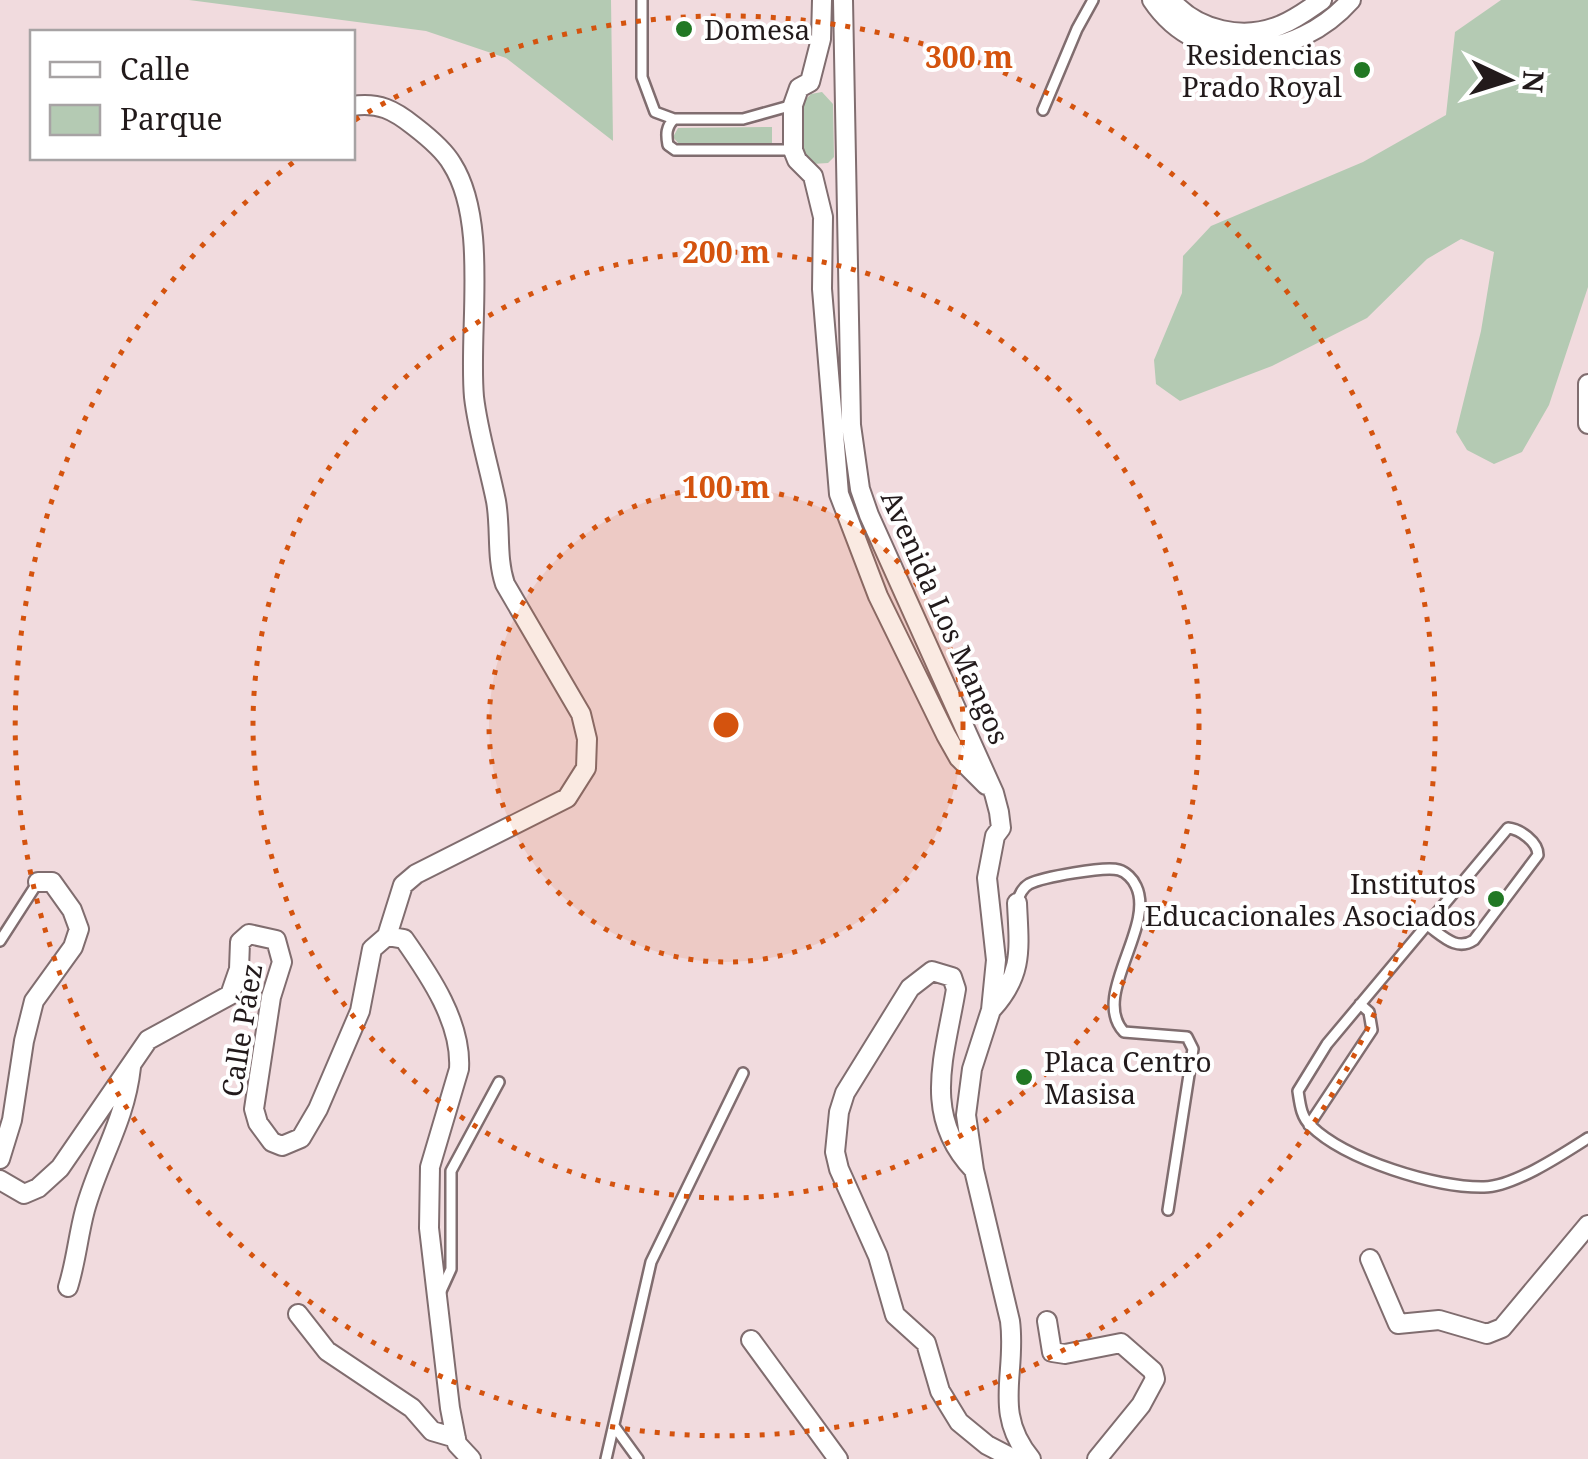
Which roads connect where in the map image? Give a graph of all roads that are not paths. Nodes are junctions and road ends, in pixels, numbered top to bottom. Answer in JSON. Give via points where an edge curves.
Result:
{"nodes":[{"id":1,"x":642,"y":0,"type":"edge"},
{"id":2,"x":822,"y":0,"type":"edge"},
{"id":3,"x":842,"y":0,"type":"edge"},
{"id":4,"x":1093,"y":0,"type":"edge"},
{"id":5,"x":1152,"y":0,"type":"edge"},
{"id":6,"x":1171,"y":0,"type":"edge"},
{"id":7,"x":1322,"y":0,"type":"edge"},
{"id":8,"x":1351,"y":0,"type":"edge"},
{"id":9,"x":810,"y":82,"type":"junction"},
{"id":10,"x":844,"y":82,"type":"junction"},
{"id":11,"x":794,"y":105,"type":"junction"},
{"id":12,"x":355,"y":106,"type":"edge"},
{"id":13,"x":1043,"y":110,"type":"dead end"},
{"id":14,"x":674,"y":119,"type":"junction"},
{"id":15,"x":794,"y":150,"type":"junction"},
{"id":16,"x":845,"y":163,"type":"junction"},
{"id":17,"x":806,"y":166,"type":"junction"},
{"id":18,"x":1588,"y":384,"type":"edge"},
{"id":19,"x":1588,"y":424,"type":"edge"},
{"id":20,"x":994,"y":792,"type":"junction"},
{"id":21,"x":38,"y":882,"type":"joint"},
{"id":22,"x":1017,"y":903,"type":"joint"},
{"id":23,"x":1427,"y":925,"type":"junction"},
{"id":24,"x":387,"y":936,"type":"junction"},
{"id":25,"x":0,"y":941,"type":"edge"},
{"id":26,"x":1360,"y":1004,"type":"junction"},
{"id":27,"x":991,"y":1010,"type":"junction"},
{"id":28,"x":131,"y":1062,"type":"junction"},
{"id":29,"x":742,"y":1073,"type":"dead end"},
{"id":30,"x":499,"y":1082,"type":"dead end"},
{"id":31,"x":1309,"y":1125,"type":"junction"},
{"id":32,"x":1588,"y":1138,"type":"edge"},
{"id":33,"x":0,"y":1159,"type":"edge"},
{"id":34,"x":974,"y":1170,"type":"junction"},
{"id":35,"x":0,"y":1180,"type":"edge"},
{"id":36,"x":1168,"y":1210,"type":"dead end"},
{"id":37,"x":1588,"y":1224,"type":"edge"},
{"id":38,"x":1370,"y":1260,"type":"dead end"},
{"id":39,"x":68,"y":1288,"type":"dead end"},
{"id":40,"x":438,"y":1298,"type":"junction"},
{"id":41,"x":298,"y":1314,"type":"dead end"},
{"id":42,"x":1047,"y":1320,"type":"dead end"},
{"id":43,"x":751,"y":1340,"type":"dead end"},
{"id":44,"x":614,"y":1426,"type":"junction"},
{"id":45,"x":456,"y":1438,"type":"junction"},
{"id":46,"x":471,"y":1459,"type":"edge"},
{"id":47,"x":606,"y":1459,"type":"edge"},
{"id":48,"x":638,"y":1459,"type":"edge"},
{"id":49,"x":838,"y":1459,"type":"edge"},
{"id":50,"x":1014,"y":1459,"type":"edge"},
{"id":51,"x":1031,"y":1459,"type":"edge"},
{"id":52,"x":1096,"y":1459,"type":"edge"}],
"edges":[{"from":1,"to":14,"type":"lane","via":[[642,77],[651,106]]},
{"from":2,"to":9,"type":"street","via":[[822,38]]},
{"from":3,"to":10,"type":"street","name":"Avenida Los Mangos"},
{"from":4,"to":13,"type":"lane"},
{"from":5,"to":8,"type":"street","via":[[1178,28],[1244,50],[1296,40]]},
{"from":6,"to":7,"type":"street","via":[[1196,21],[1247,32],[1280,26]]},
{"from":9,"to":10,"type":"street","via":[[836,88]]},
{"from":9,"to":11,"type":"street","via":[[799,88]]},
{"from":10,"to":16,"type":"street","name":"Avenida Los Mangos"},
{"from":11,"to":14,"type":"lane","via":[[743,118]]},
{"from":11,"to":15,"type":"street"},
{"from":12,"to":24,"type":"street","via":[[373,103],[396,112],[423,133],[452,164],[466,201],[473,241],[474,396],[498,516],[498,564],[580,714],[587,739],[586,768],[566,798],[416,874],[403,885]]},
{"from":14,"to":15,"type":"lane","via":[[666,136],[675,150]]},
{"from":15,"to":17,"type":"street","name":"Avenida Los Mangos"},
{"from":16,"to":17,"type":"street","via":[[832,172]]},
{"from":16,"to":20,"type":"street","name":"Avenida Los Mangos","via":[[851,424],[860,489]]},
{"from":17,"to":20,"type":"street","name":"Avenida Los Mangos","via":[[823,217],[822,288],[839,494],[878,596],[946,735]]},
{"from":18,"to":19,"type":"street"},
{"from":20,"to":27,"type":"street","name":"Avenida Los Mangos","via":[[1001,828],[987,878],[996,960]]},
{"from":21,"to":25,"type":"lane"},
{"from":21,"to":33,"type":"street","via":[[52,882],[60,891],[79,929],[74,947],[34,1001]]},
{"from":22,"to":27,"type":"street","via":[[1018,967]]},
{"from":22,"to":36,"type":"lane","via":[[1028,884],[1058,876],[1118,869],[1138,888],[1140,908],[1114,1002],[1115,1022],[1124,1032],[1187,1037],[1194,1050]]},
{"from":23,"to":23,"type":"lane","via":[[1456,946],[1474,940],[1539,850],[1508,828]]},
{"from":23,"to":26,"type":"lane"},
{"from":24,"to":28,"type":"street","name":"Calle Páez","via":[[372,949],[360,1010],[318,1109],[292,1144],[272,1142],[254,1109],[282,962],[276,940],[250,934],[240,942],[230,995],[148,1040]]},
{"from":24,"to":40,"type":"street","via":[[404,939],[410,948],[452,1023],[460,1053],[428,1185]]},
{"from":26,"to":31,"type":"lane","via":[[1298,1091]]},
{"from":26,"to":31,"type":"lane","via":[[1372,1030]]},
{"from":27,"to":34,"type":"street","name":"Avenida Los Mangos","via":[[968,1093]]},
{"from":28,"to":35,"type":"street","name":"Calle Páez","via":[[60,1168],[38,1188],[24,1194]]},
{"from":28,"to":39,"type":"street","via":[[128,1096],[84,1211]]},
{"from":29,"to":44,"type":"lane","via":[[651,1262]]},
{"from":30,"to":40,"type":"lane","via":[[451,1170],[451,1269]]},
{"from":31,"to":32,"type":"lane","via":[[1384,1165],[1435,1182],[1487,1188]]},
{"from":34,"to":50,"type":"street","via":[[959,1155],[941,1114],[938,1088],[956,989],[952,977],[932,972],[910,988],[845,1093],[835,1152],[896,1314],[926,1343],[948,1406],[973,1435]]},
{"from":34,"to":51,"type":"street","name":"Avenida Los Mangos","via":[[1013,1342],[1007,1410],[1012,1432]]},
{"from":37,"to":38,"type":"street","via":[[1502,1328],[1487,1334],[1438,1320],[1398,1324]]},
{"from":40,"to":45,"type":"street"},
{"from":41,"to":45,"type":"street","via":[[327,1351],[412,1408],[432,1431]]},
{"from":42,"to":52,"type":"street","via":[[1052,1352],[1121,1343],[1152,1371],[1154,1383],[1141,1405]]},
{"from":43,"to":49,"type":"street"},
{"from":44,"to":47,"type":"lane"},
{"from":44,"to":48,"type":"lane"},
{"from":45,"to":46,"type":"street"}]}
